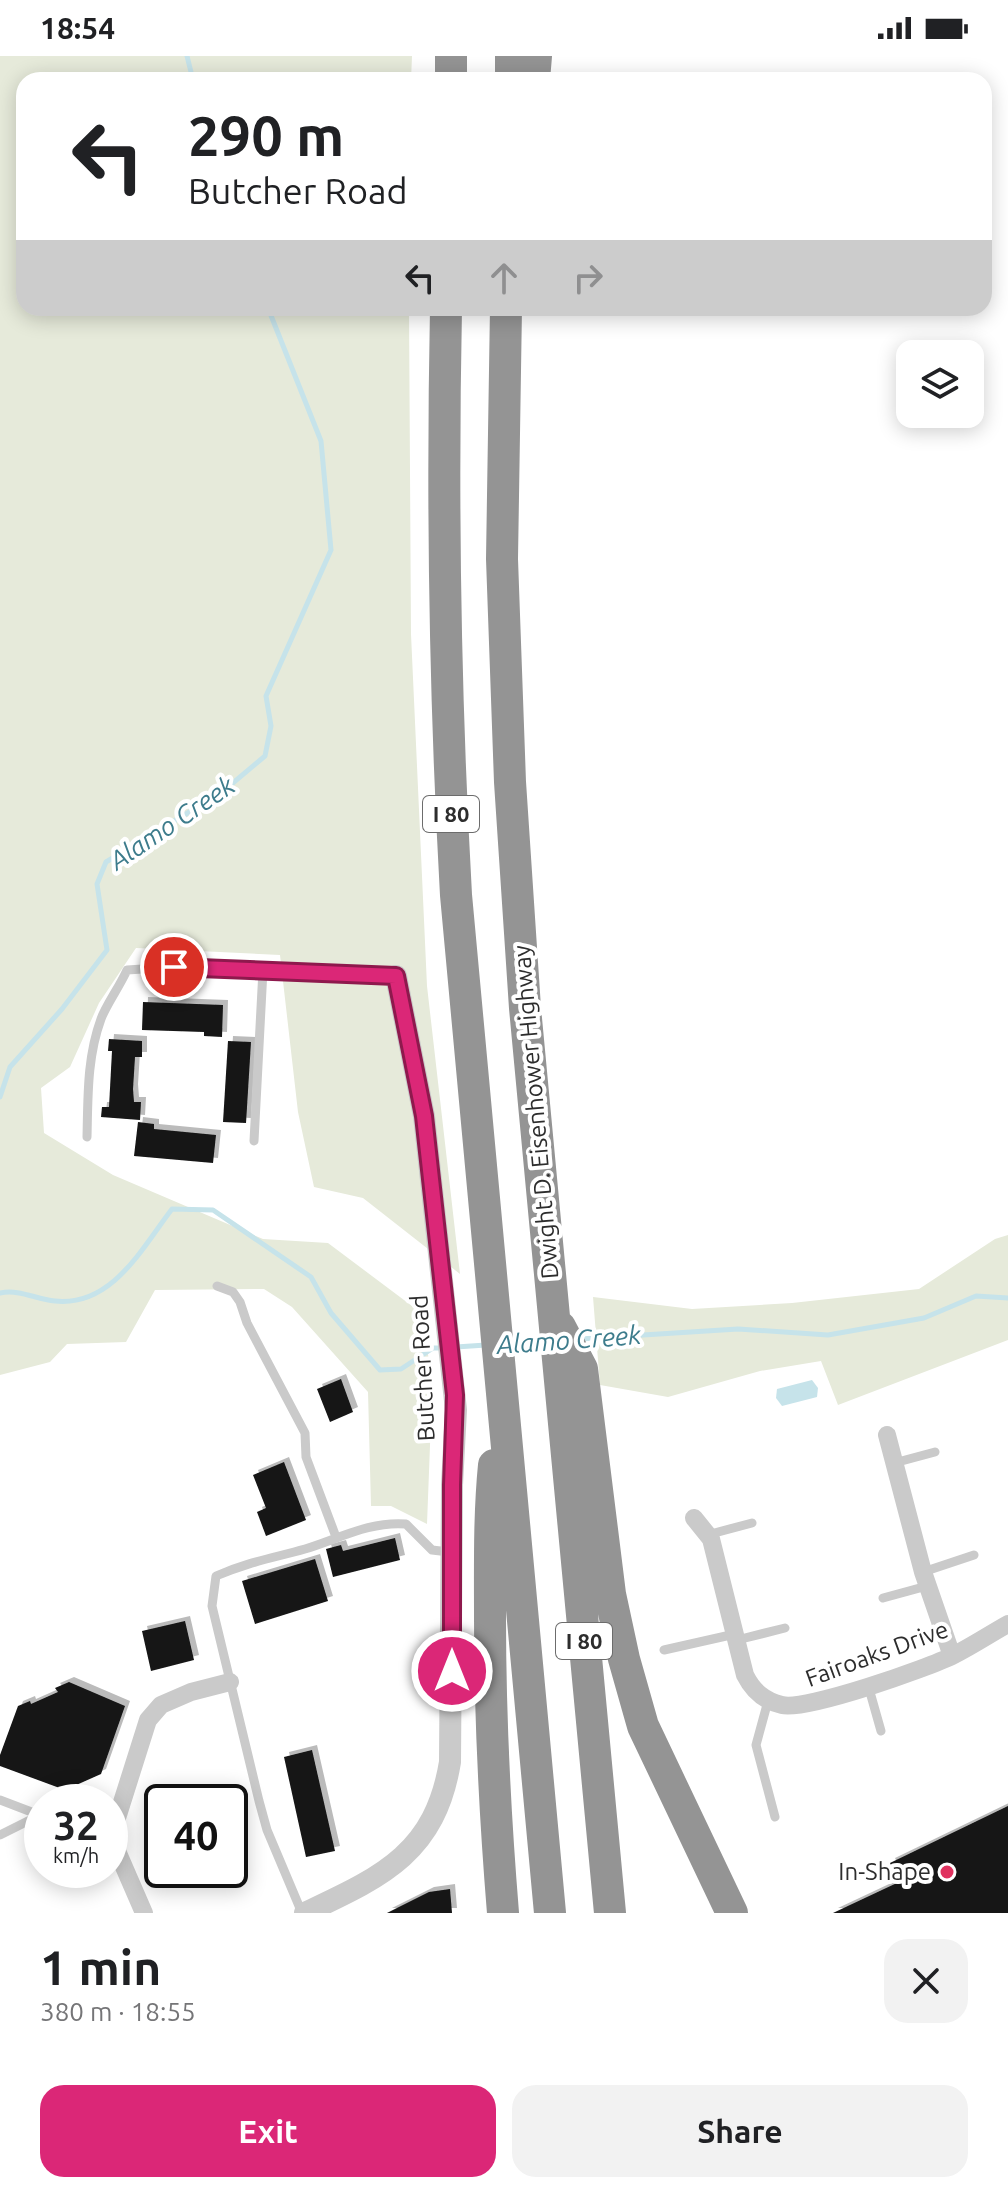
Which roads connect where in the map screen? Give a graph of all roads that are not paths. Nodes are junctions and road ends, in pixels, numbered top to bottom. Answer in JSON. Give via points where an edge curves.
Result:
{"nodes":[{"id":1,"x":446,"y":316,"type":"edge"},
{"id":2,"x":506,"y":316,"type":"edge"},
{"id":3,"x":174,"y":967,"type":"joint"},
{"id":4,"x":263,"y":970,"type":"junction"},
{"id":5,"x":396,"y":976,"type":"joint"},
{"id":6,"x":87,"y":1137,"type":"dead end"},
{"id":7,"x":254,"y":1141,"type":"dead end"},
{"id":8,"x":217,"y":1286,"type":"dead end"},
{"id":9,"x":570,"y":1369,"type":"junction"},
{"id":10,"x":500,"y":1382,"type":"junction"},
{"id":11,"x":887,"y":1435,"type":"dead end"},
{"id":12,"x":935,"y":1452,"type":"dead end"},
{"id":13,"x":894,"y":1463,"type":"junction"},
{"id":14,"x":694,"y":1518,"type":"dead end"},
{"id":15,"x":752,"y":1523,"type":"dead end"},
{"id":16,"x":707,"y":1535,"type":"junction"},
{"id":17,"x":336,"y":1537,"type":"junction"},
{"id":18,"x":453,"y":1553,"type":"junction"},
{"id":19,"x":974,"y":1555,"type":"dead end"},
{"id":20,"x":925,"y":1579,"type":"junction"},
{"id":21,"x":883,"y":1598,"type":"dead end"},
{"id":22,"x":1008,"y":1624,"type":"edge"},
{"id":23,"x":785,"y":1628,"type":"dead end"},
{"id":24,"x":736,"y":1637,"type":"junction"},
{"id":25,"x":664,"y":1650,"type":"dead end"},
{"id":26,"x":952,"y":1656,"type":"junction"},
{"id":27,"x":230,"y":1682,"type":"junction"},
{"id":28,"x":868,"y":1685,"type":"junction"},
{"id":29,"x":768,"y":1701,"type":"junction"},
{"id":30,"x":881,"y":1731,"type":"dead end"},
{"id":31,"x":127,"y":1784,"type":"edge"},
{"id":32,"x":0,"y":1800,"type":"edge"},
{"id":33,"x":24,"y":1809,"type":"edge"},
{"id":34,"x":775,"y":1817,"type":"dead end"},
{"id":35,"x":24,"y":1824,"type":"edge"},
{"id":36,"x":0,"y":1835,"type":"edge"},
{"id":37,"x":128,"y":1877,"type":"edge"},
{"id":38,"x":144,"y":1913,"type":"edge"},
{"id":39,"x":304,"y":1913,"type":"edge"},
{"id":40,"x":503,"y":1913,"type":"edge"},
{"id":41,"x":550,"y":1913,"type":"edge"},
{"id":42,"x":610,"y":1913,"type":"edge"},
{"id":43,"x":732,"y":1913,"type":"edge"}],
"edges":[{"from":1,"to":10,"type":"highway","number":"I 80","via":[[443,562],[450,789]]},
{"from":2,"to":9,"type":"highway","name":"Dwight D. Eisenhower Highway","number":"I 80","via":[[502,559],[510,782],[553,1314]]},
{"from":3,"to":4,"type":"street","name":"Butcher Road"},
{"from":3,"to":6,"type":"lane","via":[[127,970],[102,1016],[88,1076]]},
{"from":4,"to":5,"type":"street","name":"Butcher Road"},
{"from":4,"to":7,"type":"lane"},
{"from":5,"to":18,"type":"street","name":"Butcher Road","via":[[424,1116],[449,1327],[455,1395]]},
{"from":8,"to":17,"type":"lane","via":[[233,1292],[240,1302],[305,1433],[306,1457]]},
{"from":9,"to":42,"type":"highway","number":"I 80"},
{"from":9,"to":43,"type":"highway","via":[[624,1659],[643,1726]]},
{"from":10,"to":40,"type":"highway","via":[[489,1511],[490,1706]]},
{"from":10,"to":41,"type":"highway","number":"I 80"},
{"from":11,"to":13,"type":"street"},
{"from":12,"to":13,"type":"lane"},
{"from":13,"to":20,"type":"street"},
{"from":14,"to":16,"type":"street"},
{"from":15,"to":16,"type":"lane"},
{"from":16,"to":24,"type":"street"},
{"from":17,"to":18,"type":"lane","via":[[406,1524],[432,1550]]},
{"from":17,"to":27,"type":"lane","via":[[216,1576],[212,1606]]},
{"from":18,"to":39,"type":"street","name":"Butcher Road","via":[[451,1751],[441,1799],[419,1840],[393,1867]]},
{"from":19,"to":20,"type":"lane"},
{"from":20,"to":21,"type":"lane"},
{"from":20,"to":26,"type":"street"},
{"from":22,"to":26,"type":"street","name":"Fairoaks Drive"},
{"from":23,"to":24,"type":"lane"},
{"from":24,"to":25,"type":"lane"},
{"from":24,"to":29,"type":"street","via":[[751,1687]]},
{"from":26,"to":28,"type":"street","name":"Fairoaks Drive"},
{"from":27,"to":31,"type":"street","via":[[161,1705],[148,1720]]},
{"from":27,"to":39,"type":"lane","via":[[267,1830]]},
{"from":28,"to":29,"type":"street","name":"Fairoaks Drive","via":[[802,1706]]},
{"from":28,"to":30,"type":"lane"},
{"from":29,"to":34,"type":"lane","via":[[756,1745]]},
{"from":32,"to":33,"type":"lane"},
{"from":35,"to":36,"type":"lane"},
{"from":37,"to":38,"type":"street"}]}
